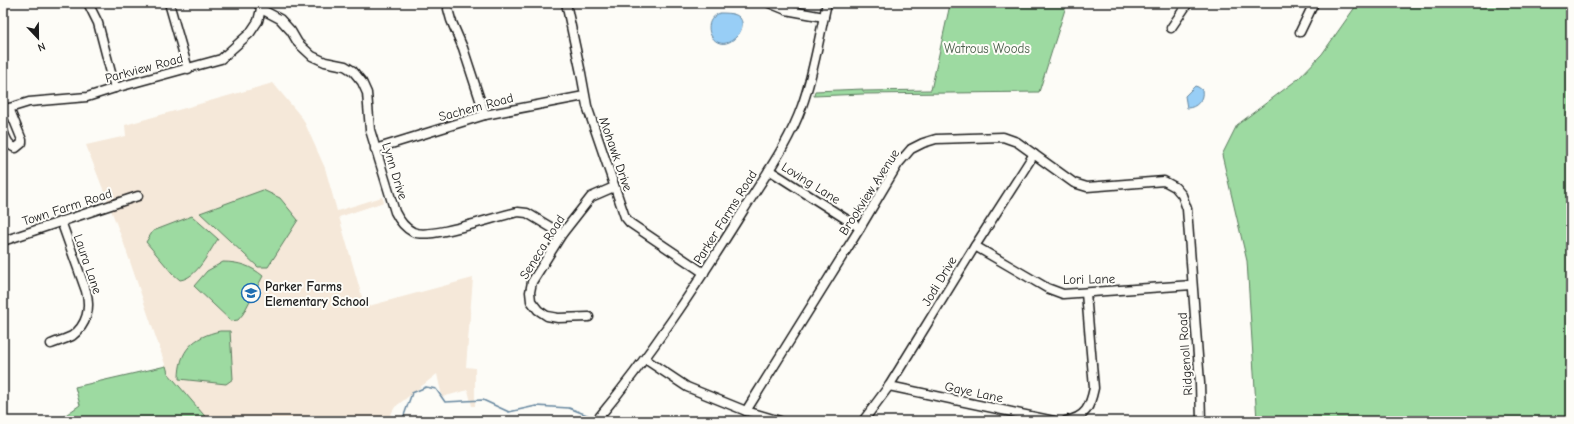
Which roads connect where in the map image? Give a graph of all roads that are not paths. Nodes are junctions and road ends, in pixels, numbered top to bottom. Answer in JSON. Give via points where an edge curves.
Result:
{"nodes":[{"id":1,"x":88,"y":3,"type":"edge"},
{"id":2,"x":169,"y":3,"type":"edge"},
{"id":3,"x":450,"y":3,"type":"edge"},
{"id":4,"x":566,"y":3,"type":"edge"},
{"id":5,"x":769,"y":3,"type":"edge"},
{"id":6,"x":827,"y":3,"type":"edge"},
{"id":7,"x":1188,"y":3,"type":"edge"},
{"id":8,"x":1314,"y":3,"type":"edge"},
{"id":9,"x":259,"y":6,"type":"edge"},
{"id":10,"x":824,"y":17,"type":"junction"},
{"id":11,"x":1171,"y":28,"type":"dead end"},
{"id":12,"x":1300,"y":32,"type":"dead end"},
{"id":13,"x":188,"y":69,"type":"junction"},
{"id":14,"x":115,"y":88,"type":"junction"},
{"id":15,"x":584,"y":96,"type":"junction"},
{"id":16,"x":6,"y":109,"type":"edge"},
{"id":17,"x":485,"y":115,"type":"junction"},
{"id":18,"x":3,"y":131,"type":"edge"},
{"id":19,"x":375,"y":149,"type":"junction"},
{"id":20,"x":1034,"y":154,"type":"junction"},
{"id":21,"x":769,"y":170,"type":"junction"},
{"id":22,"x":614,"y":187,"type":"junction"},
{"id":23,"x":138,"y":196,"type":"dead end"},
{"id":24,"x":61,"y":221,"type":"junction"},
{"id":25,"x":860,"y":228,"type":"junction"},
{"id":26,"x":562,"y":234,"type":"junction"},
{"id":27,"x":3,"y":241,"type":"edge"},
{"id":28,"x":975,"y":246,"type":"junction"},
{"id":29,"x":704,"y":273,"type":"junction"},
{"id":30,"x":1192,"y":285,"type":"junction"},
{"id":31,"x":1086,"y":293,"type":"junction"},
{"id":32,"x":589,"y":317,"type":"dead end"},
{"id":33,"x":51,"y":344,"type":"dead end"},
{"id":34,"x":644,"y":359,"type":"junction"},
{"id":35,"x":889,"y":386,"type":"junction"},
{"id":36,"x":746,"y":411,"type":"junction"},
{"id":37,"x":596,"y":421,"type":"edge"},
{"id":38,"x":780,"y":421,"type":"edge"},
{"id":39,"x":864,"y":421,"type":"edge"},
{"id":40,"x":1054,"y":421,"type":"edge"},
{"id":41,"x":1066,"y":421,"type":"edge"},
{"id":42,"x":1201,"y":421,"type":"edge"}],
"edges":[{"from":1,"to":14,"type":"street","via":[[98,23]]},
{"from":2,"to":13,"type":"street"},
{"from":3,"to":17,"type":"street","via":[[448,9],[451,20]]},
{"from":4,"to":15,"type":"street","name":"Mohawk Drive"},
{"from":5,"to":10,"type":"street","via":[[786,10]]},
{"from":6,"to":10,"type":"street","name":"Parker Farms Road"},
{"from":7,"to":11,"type":"street"},
{"from":8,"to":12,"type":"street"},
{"from":9,"to":13,"type":"street","name":"Parkview Road","via":[[258,21],[234,48],[221,59]]},
{"from":9,"to":19,"type":"street","name":"Lynn Drive","via":[[280,19],[298,43],[312,56],[345,66],[362,82],[367,93],[370,130]]},
{"from":10,"to":21,"type":"street","name":"Parker Farms Road","via":[[802,106]]},
{"from":13,"to":14,"type":"street","name":"Parkview Road"},
{"from":14,"to":16,"type":"street","name":"Parkview Road","via":[[87,98],[29,102]]},
{"from":15,"to":17,"type":"street","name":"Sachem Road"},
{"from":15,"to":22,"type":"street","name":"Mohawk Drive"},
{"from":16,"to":18,"type":"street","via":[[22,143],[16,148],[12,147]]},
{"from":17,"to":19,"type":"street","name":"Sachem Road"},
{"from":19,"to":26,"type":"street","name":"Lynn Drive","via":[[395,212],[414,232],[434,234],[518,212],[527,213]]},
{"from":20,"to":25,"type":"street","name":"Brookview Avenue","via":[[1017,142],[1003,137],[936,138],[923,143],[911,149],[898,164]]},
{"from":20,"to":28,"type":"street","name":"Jodi Drive"},
{"from":20,"to":30,"type":"street","name":"Brookview Avenue","via":[[1074,183],[1086,187],[1164,181],[1175,187],[1182,195],[1187,209]]},
{"from":21,"to":25,"type":"street","name":"Loving Lane"},
{"from":21,"to":29,"type":"street","name":"Parker Farms Road"},
{"from":22,"to":26,"type":"street","name":"Seneca Road","via":[[591,197]]},
{"from":22,"to":29,"type":"street","name":"Mohawk Drive","via":[[625,217],[630,223]]},
{"from":23,"to":24,"type":"street","name":"Town Farm Road"},
{"from":24,"to":27,"type":"street","name":"Town Farm Road"},
{"from":24,"to":33,"type":"street","name":"Laura Lane","via":[[87,295],[89,308],[86,319],[79,329],[71,336]]},
{"from":25,"to":36,"type":"street","name":"Brookview Avenue"},
{"from":26,"to":32,"type":"street","name":"Seneca Road","via":[[532,282],[531,301],[547,316]]},
{"from":28,"to":31,"type":"street","name":"Lori Lane","via":[[1047,288],[1063,294]]},
{"from":28,"to":35,"type":"street","name":"Jodi Drive"},
{"from":29,"to":34,"type":"street","name":"Parker Farms Road"},
{"from":30,"to":31,"type":"street","name":"Lori Lane"},
{"from":30,"to":42,"type":"street","name":"Ridgenoll Road"},
{"from":31,"to":41,"type":"street","via":[[1094,388],[1091,401],[1084,413]]},
{"from":34,"to":36,"type":"street","via":[[688,387]]},
{"from":34,"to":37,"type":"street","name":"Parker Farms Road"},
{"from":35,"to":39,"type":"street","name":"Jodi Drive"},
{"from":35,"to":40,"type":"street","name":"Gaye Lane"},
{"from":36,"to":38,"type":"street"}]}
